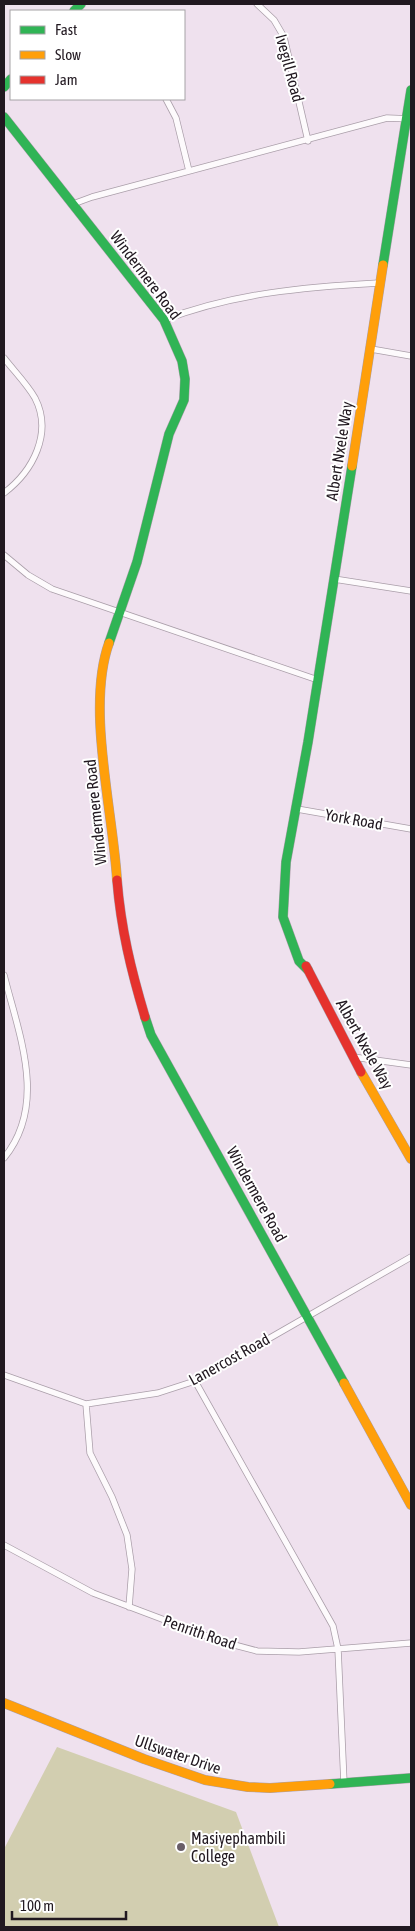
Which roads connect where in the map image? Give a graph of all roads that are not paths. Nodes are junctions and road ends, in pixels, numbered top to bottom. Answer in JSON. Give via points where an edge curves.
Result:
{"nodes":[{"id":1,"x":257,"y":4,"type":"edge"},
{"id":2,"x":411,"y":90,"type":"edge"},
{"id":3,"x":167,"y":100,"type":"edge"},
{"id":4,"x":4,"y":117,"type":"edge"},
{"id":5,"x":409,"y":118,"type":"edge"},
{"id":6,"x":308,"y":141,"type":"junction"},
{"id":7,"x":189,"y":171,"type":"junction"},
{"id":8,"x":73,"y":204,"type":"junction"},
{"id":9,"x":379,"y":283,"type":"junction"},
{"id":10,"x":164,"y":320,"type":"junction"},
{"id":11,"x":371,"y":349,"type":"junction"},
{"id":12,"x":411,"y":356,"type":"edge"},
{"id":13,"x":4,"y":358,"type":"edge"},
{"id":14,"x":4,"y":493,"type":"edge"},
{"id":15,"x":4,"y":554,"type":"edge"},
{"id":16,"x":334,"y":579,"type":"junction"},
{"id":17,"x":411,"y":592,"type":"edge"},
{"id":18,"x":120,"y":612,"type":"junction"},
{"id":19,"x":318,"y":680,"type":"junction"},
{"id":20,"x":296,"y":813,"type":"junction"},
{"id":21,"x":411,"y":829,"type":"edge"},
{"id":22,"x":4,"y":975,"type":"edge"},
{"id":23,"x":353,"y":1057,"type":"junction"},
{"id":24,"x":411,"y":1065,"type":"edge"},
{"id":25,"x":4,"y":1158,"type":"edge"},
{"id":26,"x":411,"y":1159,"type":"edge"},
{"id":27,"x":411,"y":1257,"type":"edge"},
{"id":28,"x":306,"y":1316,"type":"junction"},
{"id":29,"x":4,"y":1375,"type":"edge"},
{"id":30,"x":195,"y":1380,"type":"junction"},
{"id":31,"x":86,"y":1404,"type":"junction"},
{"id":32,"x":411,"y":1505,"type":"edge"},
{"id":33,"x":4,"y":1545,"type":"edge"},
{"id":34,"x":129,"y":1607,"type":"junction"},
{"id":35,"x":411,"y":1643,"type":"edge"},
{"id":36,"x":338,"y":1649,"type":"junction"},
{"id":37,"x":4,"y":1703,"type":"edge"},
{"id":38,"x":411,"y":1778,"type":"edge"},
{"id":39,"x":344,"y":1783,"type":"junction"}],
"edges":[{"from":1,"to":6,"type":"street","name":"Ivegill Road","via":[[274,20],[284,37]]},
{"from":2,"to":5,"type":"street","name":"Albert Nxele Way"},
{"from":3,"to":7,"type":"street","via":[[176,118]]},
{"from":4,"to":8,"type":"street","name":"Windermere Road"},
{"from":5,"to":6,"type":"street","via":[[387,118]]},
{"from":5,"to":9,"type":"street","name":"Albert Nxele Way"},
{"from":6,"to":7,"type":"street"},
{"from":7,"to":8,"type":"street"},
{"from":8,"to":10,"type":"street","name":"Windermere Road"},
{"from":9,"to":10,"type":"street","via":[[243,296]]},
{"from":9,"to":11,"type":"street","name":"Albert Nxele Way"},
{"from":10,"to":18,"type":"street","name":"Windermere Road","via":[[182,362],[184,400],[169,434],[137,562]]},
{"from":11,"to":12,"type":"street"},
{"from":11,"to":16,"type":"street","name":"Albert Nxele Way"},
{"from":13,"to":14,"type":"street","via":[[34,396],[39,406],[41,432],[36,456]]},
{"from":15,"to":18,"type":"street","via":[[28,575],[52,589]]},
{"from":16,"to":17,"type":"street"},
{"from":16,"to":19,"type":"street","name":"Albert Nxele Way"},
{"from":18,"to":19,"type":"street"},
{"from":18,"to":28,"type":"street","name":"Windermere Road","via":[[102,669],[99,701],[120,920],[128,959],[151,1035]]},
{"from":19,"to":20,"type":"street","name":"Albert Nxele Way"},
{"from":20,"to":21,"type":"street","name":"York Road"},
{"from":20,"to":23,"type":"street","name":"Albert Nxele Way","via":[[292,824],[285,926],[299,961],[308,970]]},
{"from":22,"to":25,"type":"street","via":[[29,1079],[25,1118],[20,1133]]},
{"from":23,"to":24,"type":"street"},
{"from":23,"to":26,"type":"street","name":"Albert Nxele Way"},
{"from":27,"to":28,"type":"street","name":"Lanercost Road"},
{"from":28,"to":30,"type":"street","name":"Lanercost Road"},
{"from":28,"to":32,"type":"street","name":"Windermere Road"},
{"from":29,"to":31,"type":"street","name":"Lanercost Road"},
{"from":30,"to":31,"type":"street","name":"Lanercost Road","via":[[158,1394]]},
{"from":30,"to":36,"type":"street","via":[[333,1626]]},
{"from":31,"to":34,"type":"street","via":[[90,1453],[112,1496],[129,1544],[132,1569]]},
{"from":33,"to":34,"type":"street","name":"Penrith Road","via":[[93,1593]]},
{"from":34,"to":36,"type":"street","name":"Penrith Road","via":[[256,1651]]},
{"from":35,"to":36,"type":"street","name":"Penrith Road"},
{"from":36,"to":39,"type":"street"},
{"from":37,"to":39,"type":"street","name":"Ullswater Drive","via":[[159,1766],[211,1783],[248,1788]]},
{"from":38,"to":39,"type":"street","name":"Ullswater Drive"}]}
